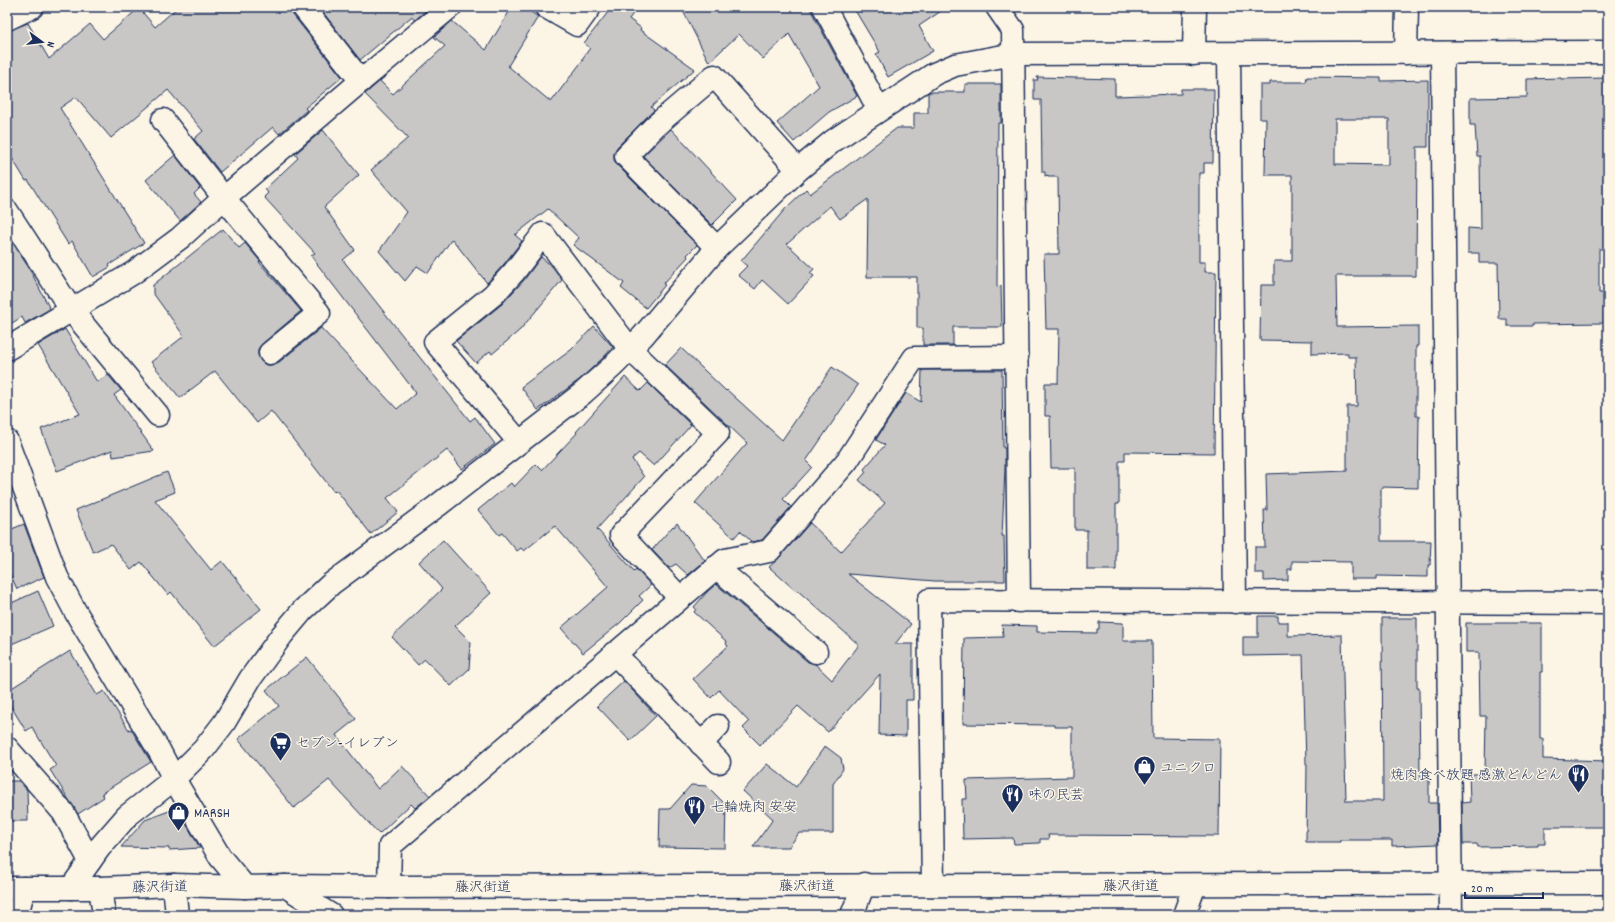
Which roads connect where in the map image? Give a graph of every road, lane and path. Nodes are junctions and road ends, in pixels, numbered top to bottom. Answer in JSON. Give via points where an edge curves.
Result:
{"nodes":[{"id":1,"x":31,"y":7,"type":"edge"},
{"id":2,"x":303,"y":7,"type":"edge"},
{"id":3,"x":450,"y":7,"type":"edge"},
{"id":4,"x":546,"y":7,"type":"edge"},
{"id":5,"x":590,"y":7,"type":"edge"},
{"id":6,"x":824,"y":7,"type":"edge"},
{"id":7,"x":997,"y":7,"type":"edge"},
{"id":8,"x":1195,"y":7,"type":"edge"},
{"id":9,"x":1408,"y":7,"type":"edge"},
{"id":10,"x":7,"y":19,"type":"edge"},
{"id":11,"x":1608,"y":52,"type":"edge"},
{"id":12,"x":1406,"y":53,"type":"junction"},
{"id":13,"x":1442,"y":53,"type":"junction"},
{"id":14,"x":1014,"y":54,"type":"junction"},
{"id":15,"x":1194,"y":54,"type":"junction"},
{"id":16,"x":1229,"y":54,"type":"junction"},
{"id":17,"x":361,"y":80,"type":"junction"},
{"id":18,"x":879,"y":110,"type":"junction"},
{"id":19,"x":163,"y":120,"type":"dead end"},
{"id":20,"x":798,"y":170,"type":"junction"},
{"id":21,"x":224,"y":198,"type":"junction"},
{"id":22,"x":7,"y":211,"type":"edge"},
{"id":23,"x":717,"y":248,"type":"junction"},
{"id":24,"x":72,"y":311,"type":"junction"},
{"id":25,"x":7,"y":349,"type":"edge"},
{"id":26,"x":630,"y":349,"type":"junction"},
{"id":27,"x":270,"y":354,"type":"dead end"},
{"id":28,"x":1017,"y":357,"type":"junction"},
{"id":29,"x":158,"y":415,"type":"dead end"},
{"id":30,"x":7,"y":442,"type":"edge"},
{"id":31,"x":519,"y":442,"type":"junction"},
{"id":32,"x":716,"y":567,"type":"junction"},
{"id":33,"x":680,"y":598,"type":"junction"},
{"id":34,"x":1020,"y":602,"type":"junction"},
{"id":35,"x":1235,"y":602,"type":"junction"},
{"id":36,"x":1447,"y":602,"type":"junction"},
{"id":37,"x":1608,"y":602,"type":"edge"},
{"id":38,"x":816,"y":652,"type":"dead end"},
{"id":39,"x":614,"y":653,"type":"junction"},
{"id":40,"x":718,"y":726,"type":"dead end"},
{"id":41,"x":701,"y":744,"type":"junction"},
{"id":42,"x":7,"y":748,"type":"edge"},
{"id":43,"x":718,"y":762,"type":"dead end"},
{"id":44,"x":174,"y":779,"type":"junction"},
{"id":45,"x":90,"y":861,"type":"junction"},
{"id":46,"x":1608,"y":883,"type":"edge"},
{"id":47,"x":864,"y":884,"type":"junction"},
{"id":48,"x":1450,"y":884,"type":"junction"},
{"id":49,"x":174,"y":885,"type":"junction"},
{"id":50,"x":933,"y":885,"type":"junction"},
{"id":51,"x":1195,"y":885,"type":"junction"},
{"id":52,"x":285,"y":886,"type":"junction"},
{"id":53,"x":245,"y":887,"type":"junction"},
{"id":54,"x":389,"y":887,"type":"junction"},
{"id":55,"x":15,"y":888,"type":"edge"},
{"id":56,"x":71,"y":888,"type":"junction"},
{"id":57,"x":100,"y":888,"type":"junction"},
{"id":58,"x":17,"y":915,"type":"edge"},
{"id":59,"x":104,"y":915,"type":"edge"},
{"id":60,"x":177,"y":915,"type":"edge"},
{"id":61,"x":331,"y":915,"type":"edge"},
{"id":62,"x":852,"y":915,"type":"edge"},
{"id":63,"x":1184,"y":915,"type":"edge"},
{"id":64,"x":1451,"y":915,"type":"edge"}],
"edges":[{"from":1,"to":10,"type":"main road"},
{"from":2,"to":17,"type":"main road"},
{"from":3,"to":17,"type":"main road"},
{"from":4,"to":5,"type":"main road","via":[[577,25]]},
{"from":6,"to":18,"type":"main road"},
{"from":7,"to":14,"type":"main road","via":[[1013,30]]},
{"from":8,"to":15,"type":"main road"},
{"from":9,"to":12,"type":"main road"},
{"from":11,"to":13,"type":"main road"},
{"from":12,"to":13,"type":"main road"},
{"from":12,"to":16,"type":"main road"},
{"from":13,"to":36,"type":"main road"},
{"from":14,"to":15,"type":"main road"},
{"from":14,"to":18,"type":"main road","via":[[955,65],[934,74]]},
{"from":14,"to":28,"type":"main road"},
{"from":15,"to":16,"type":"main road"},
{"from":16,"to":35,"type":"main road"},
{"from":17,"to":21,"type":"main road"},
{"from":18,"to":20,"type":"main road","via":[[833,141]]},
{"from":19,"to":21,"type":"main road"},
{"from":20,"to":23,"type":"main road"},
{"from":20,"to":23,"type":"main road","via":[[714,76],[655,126],[626,156]]},
{"from":21,"to":24,"type":"main road","via":[[180,238],[132,273]]},
{"from":21,"to":27,"type":"main road","via":[[319,313]]},
{"from":22,"to":24,"type":"main road"},
{"from":23,"to":26,"type":"main road"},
{"from":24,"to":25,"type":"main road"},
{"from":24,"to":29,"type":"main road"},
{"from":26,"to":31,"type":"main road","via":[[583,392]]},
{"from":26,"to":31,"type":"main road","via":[[543,234],[493,295],[435,342]]},
{"from":26,"to":33,"type":"main road","via":[[718,432],[621,535]]},
{"from":28,"to":32,"type":"main road","via":[[914,358],[847,461],[769,551],[725,560]]},
{"from":28,"to":34,"type":"main road"},
{"from":30,"to":44,"type":"main road","via":[[58,577],[75,611]]},
{"from":31,"to":44,"type":"main road","via":[[331,584],[303,610],[250,679],[224,723],[204,749]]},
{"from":32,"to":33,"type":"main road"},
{"from":32,"to":38,"type":"main road"},
{"from":33,"to":39,"type":"main road"},
{"from":34,"to":35,"type":"main road"},
{"from":34,"to":50,"type":"main road","via":[[929,600]]},
{"from":35,"to":36,"type":"main road"},
{"from":36,"to":37,"type":"main road"},
{"from":36,"to":48,"type":"main road"},
{"from":39,"to":41,"type":"main road"},
{"from":39,"to":54,"type":"main road","via":[[390,846]]},
{"from":40,"to":41,"type":"main road"},
{"from":41,"to":43,"type":"main road"},
{"from":42,"to":45,"type":"main road","via":[[63,812]]},
{"from":44,"to":45,"type":"main road","via":[[127,816]]},
{"from":44,"to":53,"type":"main road","via":[[220,857]]},
{"from":45,"to":56,"type":"main road"},
{"from":46,"to":48,"type":"main road","name":"藤沢街道"},
{"from":47,"to":50,"type":"main road","name":"藤沢街道"},
{"from":47,"to":54,"type":"main road","name":"藤沢街道"},
{"from":47,"to":62,"type":"main road"},
{"from":48,"to":51,"type":"main road","name":"藤沢街道"},
{"from":48,"to":64,"type":"main road"},
{"from":49,"to":53,"type":"main road","name":"藤沢街道"},
{"from":49,"to":57,"type":"main road","name":"藤沢街道"},
{"from":49,"to":60,"type":"main road"},
{"from":50,"to":51,"type":"main road","name":"藤沢街道"},
{"from":51,"to":63,"type":"main road"},
{"from":52,"to":53,"type":"main road","name":"藤沢街道"},
{"from":52,"to":54,"type":"main road","name":"藤沢街道"},
{"from":52,"to":61,"type":"main road"},
{"from":55,"to":56,"type":"main road","name":"藤沢街道"},
{"from":55,"to":58,"type":"main road"},
{"from":56,"to":57,"type":"main road","name":"藤沢街道"},
{"from":57,"to":59,"type":"main road"}]}
